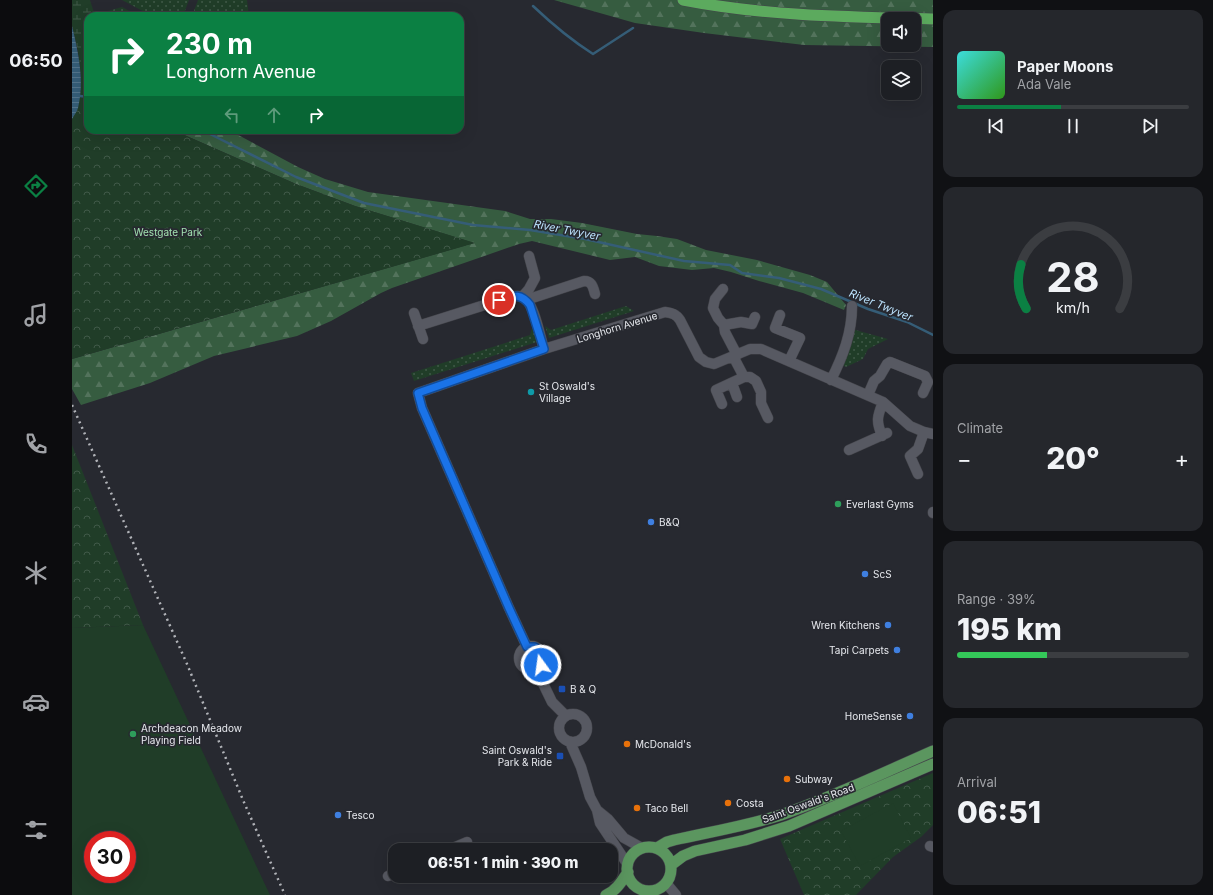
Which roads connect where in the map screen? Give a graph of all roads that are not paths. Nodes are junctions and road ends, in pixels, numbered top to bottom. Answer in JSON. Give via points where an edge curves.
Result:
{"nodes":[{"id":1,"x":683,"y":0,"type":"edge"},
{"id":2,"x":933,"y":19,"type":"edge"},
{"id":3,"x":529,"y":256,"type":"dead end"},
{"id":4,"x":723,"y":289,"type":"dead end"},
{"id":5,"x":595,"y":294,"type":"dead end"},
{"id":6,"x":524,"y":298,"type":"junction"},
{"id":7,"x":852,"y":306,"type":"dead end"},
{"id":8,"x":414,"y":313,"type":"dead end"},
{"id":9,"x":780,"y":315,"type":"dead end"},
{"id":10,"x":755,"y":317,"type":"dead end"},
{"id":11,"x":724,"y":325,"type":"junction"},
{"id":12,"x":418,"y":326,"type":"junction"},
{"id":13,"x":423,"y":339,"type":"dead end"},
{"id":14,"x":544,"y":349,"type":"junction"},
{"id":15,"x":735,"y":356,"type":"junction"},
{"id":16,"x":789,"y":361,"type":"junction"},
{"id":17,"x":744,"y":377,"type":"junction"},
{"id":18,"x":831,"y":380,"type":"junction"},
{"id":19,"x":732,"y":383,"type":"junction"},
{"id":20,"x":924,"y":393,"type":"dead end"},
{"id":21,"x":868,"y":395,"type":"junction"},
{"id":22,"x":737,"y":397,"type":"dead end"},
{"id":23,"x":883,"y":402,"type":"junction"},
{"id":24,"x":722,"y":404,"type":"dead end"},
{"id":25,"x":768,"y":418,"type":"dead end"},
{"id":26,"x":928,"y":433,"type":"edge"},
{"id":27,"x":849,"y":450,"type":"dead end"},
{"id":28,"x":918,"y":474,"type":"dead end"},
{"id":29,"x":527,"y":647,"type":"junction"},
{"id":30,"x":536,"y":669,"type":"junction"},
{"id":31,"x":565,"y":715,"type":"junction"},
{"id":32,"x":583,"y":738,"type":"junction"},
{"id":33,"x":570,"y":742,"type":"junction"},
{"id":34,"x":933,"y":751,"type":"edge"},
{"id":35,"x":933,"y":764,"type":"edge"},
{"id":36,"x":581,"y":767,"type":"junction"},
{"id":37,"x":597,"y":810,"type":"junction"},
{"id":38,"x":642,"y":848,"type":"junction"},
{"id":39,"x":657,"y":848,"type":"junction"},
{"id":40,"x":671,"y":865,"type":"junction"},
{"id":41,"x":628,"y":868,"type":"junction"},
{"id":42,"x":666,"y":883,"type":"junction"},
{"id":43,"x":646,"y":890,"type":"junction"},
{"id":44,"x":606,"y":895,"type":"edge"},
{"id":45,"x":635,"y":895,"type":"edge"},
{"id":46,"x":676,"y":895,"type":"edge"}],
"edges":[{"from":1,"to":2,"type":"highway","via":[[764,12],[836,17]]},
{"from":3,"to":6,"type":"street","via":[[534,278]]},
{"from":4,"to":11,"type":"street","via":[[715,298],[713,308]]},
{"from":5,"to":6,"type":"street","via":[[592,284],[584,281]]},
{"from":6,"to":12,"type":"street","via":[[510,297]]},
{"from":6,"to":14,"type":"street","via":[[530,305]]},
{"from":7,"to":18,"type":"street","via":[[848,340]]},
{"from":8,"to":12,"type":"street"},
{"from":9,"to":16,"type":"street","via":[[775,328],[800,338]]},
{"from":10,"to":11,"type":"street","via":[[752,324],[741,322]]},
{"from":11,"to":15,"type":"street"},
{"from":12,"to":13,"type":"street"},
{"from":14,"to":15,"type":"street","name":"Longhorn Avenue","via":[[665,312],[677,316],[700,357],[706,362],[714,364]]},
{"from":14,"to":29,"type":"street","name":"Longhorn Avenue","via":[[418,393],[422,408]]},
{"from":15,"to":16,"type":"street","name":"Longhorn Avenue","via":[[755,348]]},
{"from":15,"to":17,"type":"street"},
{"from":16,"to":18,"type":"street","name":"Longhorn Avenue"},
{"from":17,"to":19,"type":"street"},
{"from":17,"to":25,"type":"street","via":[[756,381],[761,392],[761,404]]},
{"from":18,"to":21,"type":"street","name":"Longhorn Avenue"},
{"from":19,"to":22,"type":"street"},
{"from":19,"to":24,"type":"street","via":[[716,390]]},
{"from":20,"to":21,"type":"street","via":[[928,382],[925,376],[890,362],[874,381]]},
{"from":21,"to":23,"type":"street","name":"Longhorn Avenue"},
{"from":23,"to":26,"type":"street","name":"Longhorn Avenue","via":[[910,426]]},
{"from":23,"to":27,"type":"street","via":[[877,423],[885,435]]},
{"from":26,"to":28,"type":"street","via":[[910,456]]},
{"from":29,"to":30,"type":"street","via":[[535,647],[542,653],[543,661]]},
{"from":29,"to":30,"type":"street","via":[[520,653],[519,661],[526,669]]},
{"from":30,"to":31,"type":"street","via":[[552,702]]},
{"from":31,"to":32,"type":"street","via":[[574,713],[583,718],[587,726]]},
{"from":31,"to":33,"type":"street","via":[[558,728],[561,737]]},
{"from":32,"to":33,"type":"street"},
{"from":32,"to":36,"type":"street"},
{"from":33,"to":36,"type":"street"},
{"from":34,"to":39,"type":"main road","name":"Saint Oswald's Road","via":[[846,790],[781,815],[736,828],[674,840]]},
{"from":35,"to":40,"type":"main road","name":"Saint Oswald's Road","via":[[789,826],[745,840],[695,851]]},
{"from":36,"to":37,"type":"street","via":[[590,798]]},
{"from":37,"to":38,"type":"street","via":[[624,838]]},
{"from":37,"to":41,"type":"street","via":[[600,823]]},
{"from":38,"to":39,"type":"main road"},
{"from":38,"to":41,"type":"main road","via":[[633,854]]},
{"from":39,"to":40,"type":"main road","via":[[665,853]]},
{"from":40,"to":42,"type":"main road"},
{"from":41,"to":43,"type":"main road","via":[[632,883]]},
{"from":41,"to":44,"type":"main road","via":[[622,882]]},
{"from":42,"to":43,"type":"main road","via":[[660,888]]},
{"from":42,"to":46,"type":"street"},
{"from":43,"to":45,"type":"main road"}]}
